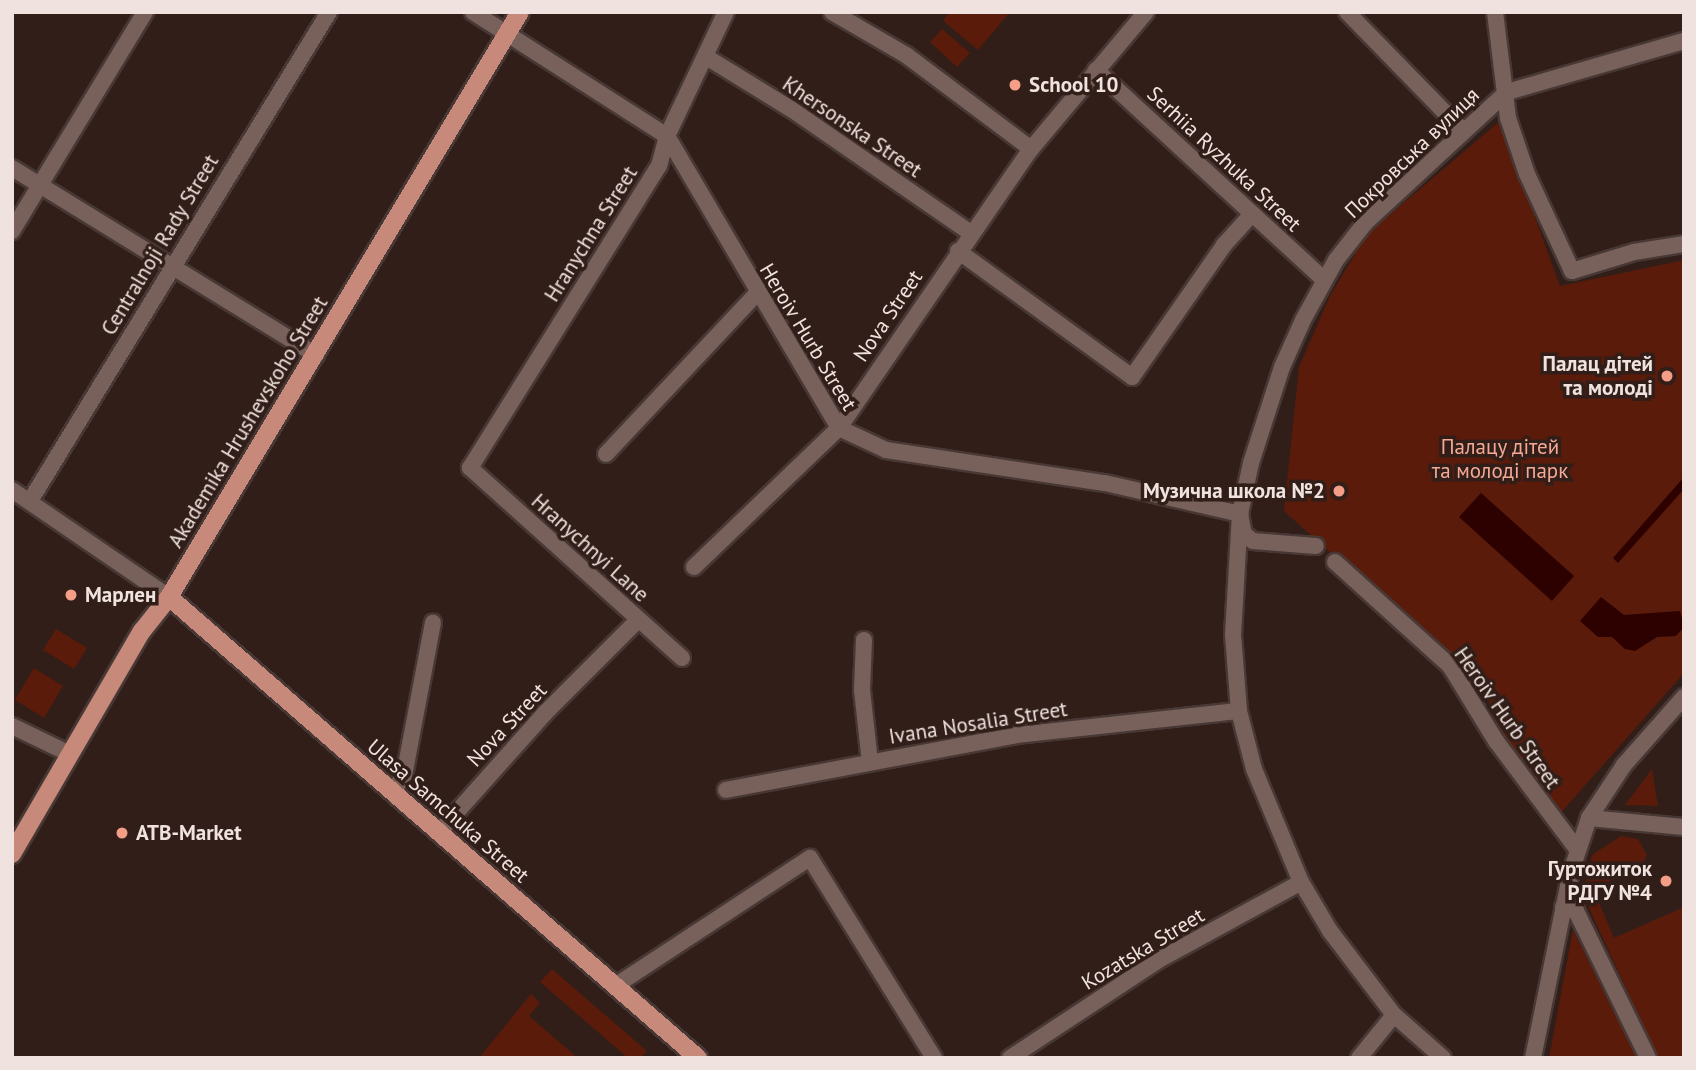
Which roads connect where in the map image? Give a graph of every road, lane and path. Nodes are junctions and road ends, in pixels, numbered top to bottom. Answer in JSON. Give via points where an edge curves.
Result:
{"nodes":[{"id":1,"x":145,"y":12,"type":"edge"},
{"id":2,"x":329,"y":12,"type":"edge"},
{"id":3,"x":473,"y":12,"type":"edge"},
{"id":4,"x":520,"y":12,"type":"edge"},
{"id":5,"x":726,"y":12,"type":"edge"},
{"id":6,"x":832,"y":12,"type":"edge"},
{"id":7,"x":1146,"y":12,"type":"edge"},
{"id":8,"x":1347,"y":12,"type":"edge"},
{"id":9,"x":1495,"y":12,"type":"edge"},
{"id":10,"x":508,"y":33,"type":"junction"},
{"id":11,"x":1684,"y":41,"type":"edge"},
{"id":12,"x":708,"y":58,"type":"junction"},
{"id":13,"x":1096,"y":70,"type":"junction"},
{"id":14,"x":1507,"y":92,"type":"junction"},
{"id":15,"x":1464,"y":131,"type":"junction"},
{"id":16,"x":667,"y":136,"type":"junction"},
{"id":17,"x":1031,"y":149,"type":"junction"},
{"id":18,"x":12,"y":169,"type":"edge"},
{"id":19,"x":38,"y":187,"type":"junction"},
{"id":20,"x":1252,"y":214,"type":"junction"},
{"id":21,"x":12,"y":231,"type":"edge"},
{"id":22,"x":971,"y":233,"type":"junction"},
{"id":23,"x":1684,"y":244,"type":"edge"},
{"id":24,"x":958,"y":251,"type":"junction"},
{"id":25,"x":172,"y":265,"type":"junction"},
{"id":26,"x":1324,"y":279,"type":"junction"},
{"id":27,"x":757,"y":293,"type":"junction"},
{"id":28,"x":316,"y":355,"type":"junction"},
{"id":29,"x":839,"y":428,"type":"junction"},
{"id":30,"x":606,"y":454,"type":"dead end"},
{"id":31,"x":470,"y":468,"type":"joint"},
{"id":32,"x":12,"y":490,"type":"edge"},
{"id":33,"x":30,"y":501,"type":"junction"},
{"id":34,"x":1240,"y":514,"type":"junction"},
{"id":35,"x":1316,"y":546,"type":"dead end"},
{"id":36,"x":1335,"y":562,"type":"dead end"},
{"id":37,"x":694,"y":568,"type":"dead end"},
{"id":38,"x":169,"y":597,"type":"junction"},
{"id":39,"x":638,"y":620,"type":"junction"},
{"id":40,"x":433,"y":623,"type":"dead end"},
{"id":41,"x":864,"y":640,"type":"dead end"},
{"id":42,"x":682,"y":658,"type":"dead end"},
{"id":43,"x":1684,"y":697,"type":"edge"},
{"id":44,"x":1239,"y":711,"type":"junction"},
{"id":45,"x":12,"y":726,"type":"edge"},
{"id":46,"x":70,"y":754,"type":"junction"},
{"id":47,"x":870,"y":762,"type":"junction"},
{"id":48,"x":726,"y":790,"type":"dead end"},
{"id":49,"x":392,"y":792,"type":"junction"},
{"id":50,"x":1589,"y":818,"type":"junction"},
{"id":51,"x":1684,"y":827,"type":"edge"},
{"id":52,"x":439,"y":832,"type":"junction"},
{"id":53,"x":1577,"y":848,"type":"junction"},
{"id":54,"x":12,"y":854,"type":"edge"},
{"id":55,"x":1301,"y":882,"type":"junction"},
{"id":56,"x":1563,"y":907,"type":"junction"},
{"id":57,"x":615,"y":986,"type":"junction"},
{"id":58,"x":1394,"y":1015,"type":"junction"},
{"id":59,"x":698,"y":1058,"type":"edge"},
{"id":60,"x":934,"y":1058,"type":"edge"},
{"id":61,"x":1010,"y":1058,"type":"edge"},
{"id":62,"x":1359,"y":1058,"type":"edge"},
{"id":63,"x":1443,"y":1058,"type":"edge"},
{"id":64,"x":1533,"y":1058,"type":"edge"},
{"id":65,"x":1648,"y":1058,"type":"edge"}],
"edges":[{"from":1,"to":19,"type":"street"},
{"from":2,"to":25,"type":"street","name":"Centralnoji Rady Street"},
{"from":3,"to":10,"type":"street","name":"Heroiv Hurb Street"},
{"from":4,"to":10,"type":"main road","name":"Akademika Hrushevskoho Street"},
{"from":5,"to":12,"type":"street","name":"Hranychna Street"},
{"from":6,"to":17,"type":"street","via":[[906,55]]},
{"from":7,"to":13,"type":"street","name":"Nova Street"},
{"from":8,"to":15,"type":"street"},
{"from":9,"to":14,"type":"street"},
{"from":10,"to":16,"type":"street","name":"Heroiv Hurb Street"},
{"from":10,"to":28,"type":"main road","name":"Akademika Hrushevskoho Street"},
{"from":11,"to":14,"type":"street","name":"Покровська вулиця"},
{"from":12,"to":16,"type":"street","name":"Hranychna Street"},
{"from":12,"to":22,"type":"street","name":"Khersonska Street","via":[[791,109]]},
{"from":13,"to":17,"type":"street","name":"Nova Street"},
{"from":13,"to":20,"type":"street","name":"Serhiia Ryzhuka Street"},
{"from":14,"to":15,"type":"street","name":"Покровська вулиця"},
{"from":14,"to":23,"type":"street","via":[[1508,118],[1527,174],[1572,271],[1634,252]]},
{"from":15,"to":26,"type":"street","name":"Покровська вулиця","via":[[1365,223]]},
{"from":16,"to":27,"type":"street","name":"Heroiv Hurb Street"},
{"from":16,"to":31,"type":"street","name":"Hranychna Street","via":[[659,166]]},
{"from":17,"to":22,"type":"street","name":"Nova Street"},
{"from":18,"to":19,"type":"street"},
{"from":19,"to":21,"type":"street"},
{"from":19,"to":25,"type":"street"},
{"from":20,"to":24,"type":"street","via":[[1224,245],[1132,377]]},
{"from":20,"to":26,"type":"street","name":"Serhiia Ryzhuka Street"},
{"from":22,"to":24,"type":"street","name":"Nova Street"},
{"from":24,"to":29,"type":"street","name":"Nova Street"},
{"from":25,"to":28,"type":"street"},
{"from":25,"to":33,"type":"street","name":"Centralnoji Rady Street"},
{"from":26,"to":34,"type":"street","name":"Покровська вулиця","via":[[1262,420]]},
{"from":27,"to":29,"type":"street","name":"Heroiv Hurb Street"},
{"from":27,"to":30,"type":"street"},
{"from":28,"to":38,"type":"main road","name":"Akademika Hrushevskoho Street"},
{"from":29,"to":34,"type":"street","name":"Heroiv Hurb Street","via":[[886,450],[1105,483]]},
{"from":29,"to":37,"type":"street","name":"Nova Street"},
{"from":31,"to":39,"type":"street","name":"Hranychnyi Lane"},
{"from":32,"to":33,"type":"street"},
{"from":33,"to":38,"type":"street"},
{"from":34,"to":35,"type":"street","via":[[1244,534],[1253,541]]},
{"from":34,"to":44,"type":"street","name":"Покровська вулиця","via":[[1233,586]]},
{"from":36,"to":53,"type":"street","name":"Heroiv Hurb Street","via":[[1450,666],[1496,741]]},
{"from":38,"to":46,"type":"main road","name":"Akademika Hrushevskoho Street","via":[[142,631]]},
{"from":38,"to":49,"type":"main road","name":"Ulasa Samchuka Street"},
{"from":39,"to":42,"type":"street","name":"Hranychnyi Lane"},
{"from":39,"to":52,"type":"street","name":"Nova Street","via":[[545,713]]},
{"from":40,"to":49,"type":"street","via":[[404,776]]},
{"from":41,"to":47,"type":"street","via":[[862,690]]},
{"from":43,"to":50,"type":"street","via":[[1624,765]]},
{"from":44,"to":47,"type":"street","name":"Ivana Nosalia Street","via":[[1017,735]]},
{"from":44,"to":55,"type":"street","name":"Покровська вулиця","via":[[1254,769]]},
{"from":45,"to":46,"type":"street"},
{"from":46,"to":54,"type":"main road","name":"Akademika Hrushevskoho Street"},
{"from":47,"to":48,"type":"street","name":"Ivana Nosalia Street"},
{"from":49,"to":52,"type":"main road","name":"Ulasa Samchuka Street"},
{"from":50,"to":51,"type":"street"},
{"from":50,"to":53,"type":"street"},
{"from":52,"to":57,"type":"main road","name":"Ulasa Samchuka Street"},
{"from":53,"to":56,"type":"street"},
{"from":55,"to":58,"type":"street","name":"Покровська вулиця","via":[[1330,931]]},
{"from":55,"to":61,"type":"street","name":"Kozatska Street","via":[[1157,961]]},
{"from":56,"to":64,"type":"street"},
{"from":56,"to":65,"type":"street","via":[[1576,911]]},
{"from":57,"to":59,"type":"main road","name":"Ulasa Samchuka Street"},
{"from":57,"to":60,"type":"street","via":[[810,858]]},
{"from":58,"to":62,"type":"street"},
{"from":58,"to":63,"type":"street","name":"Покровська вулиця"}]}
